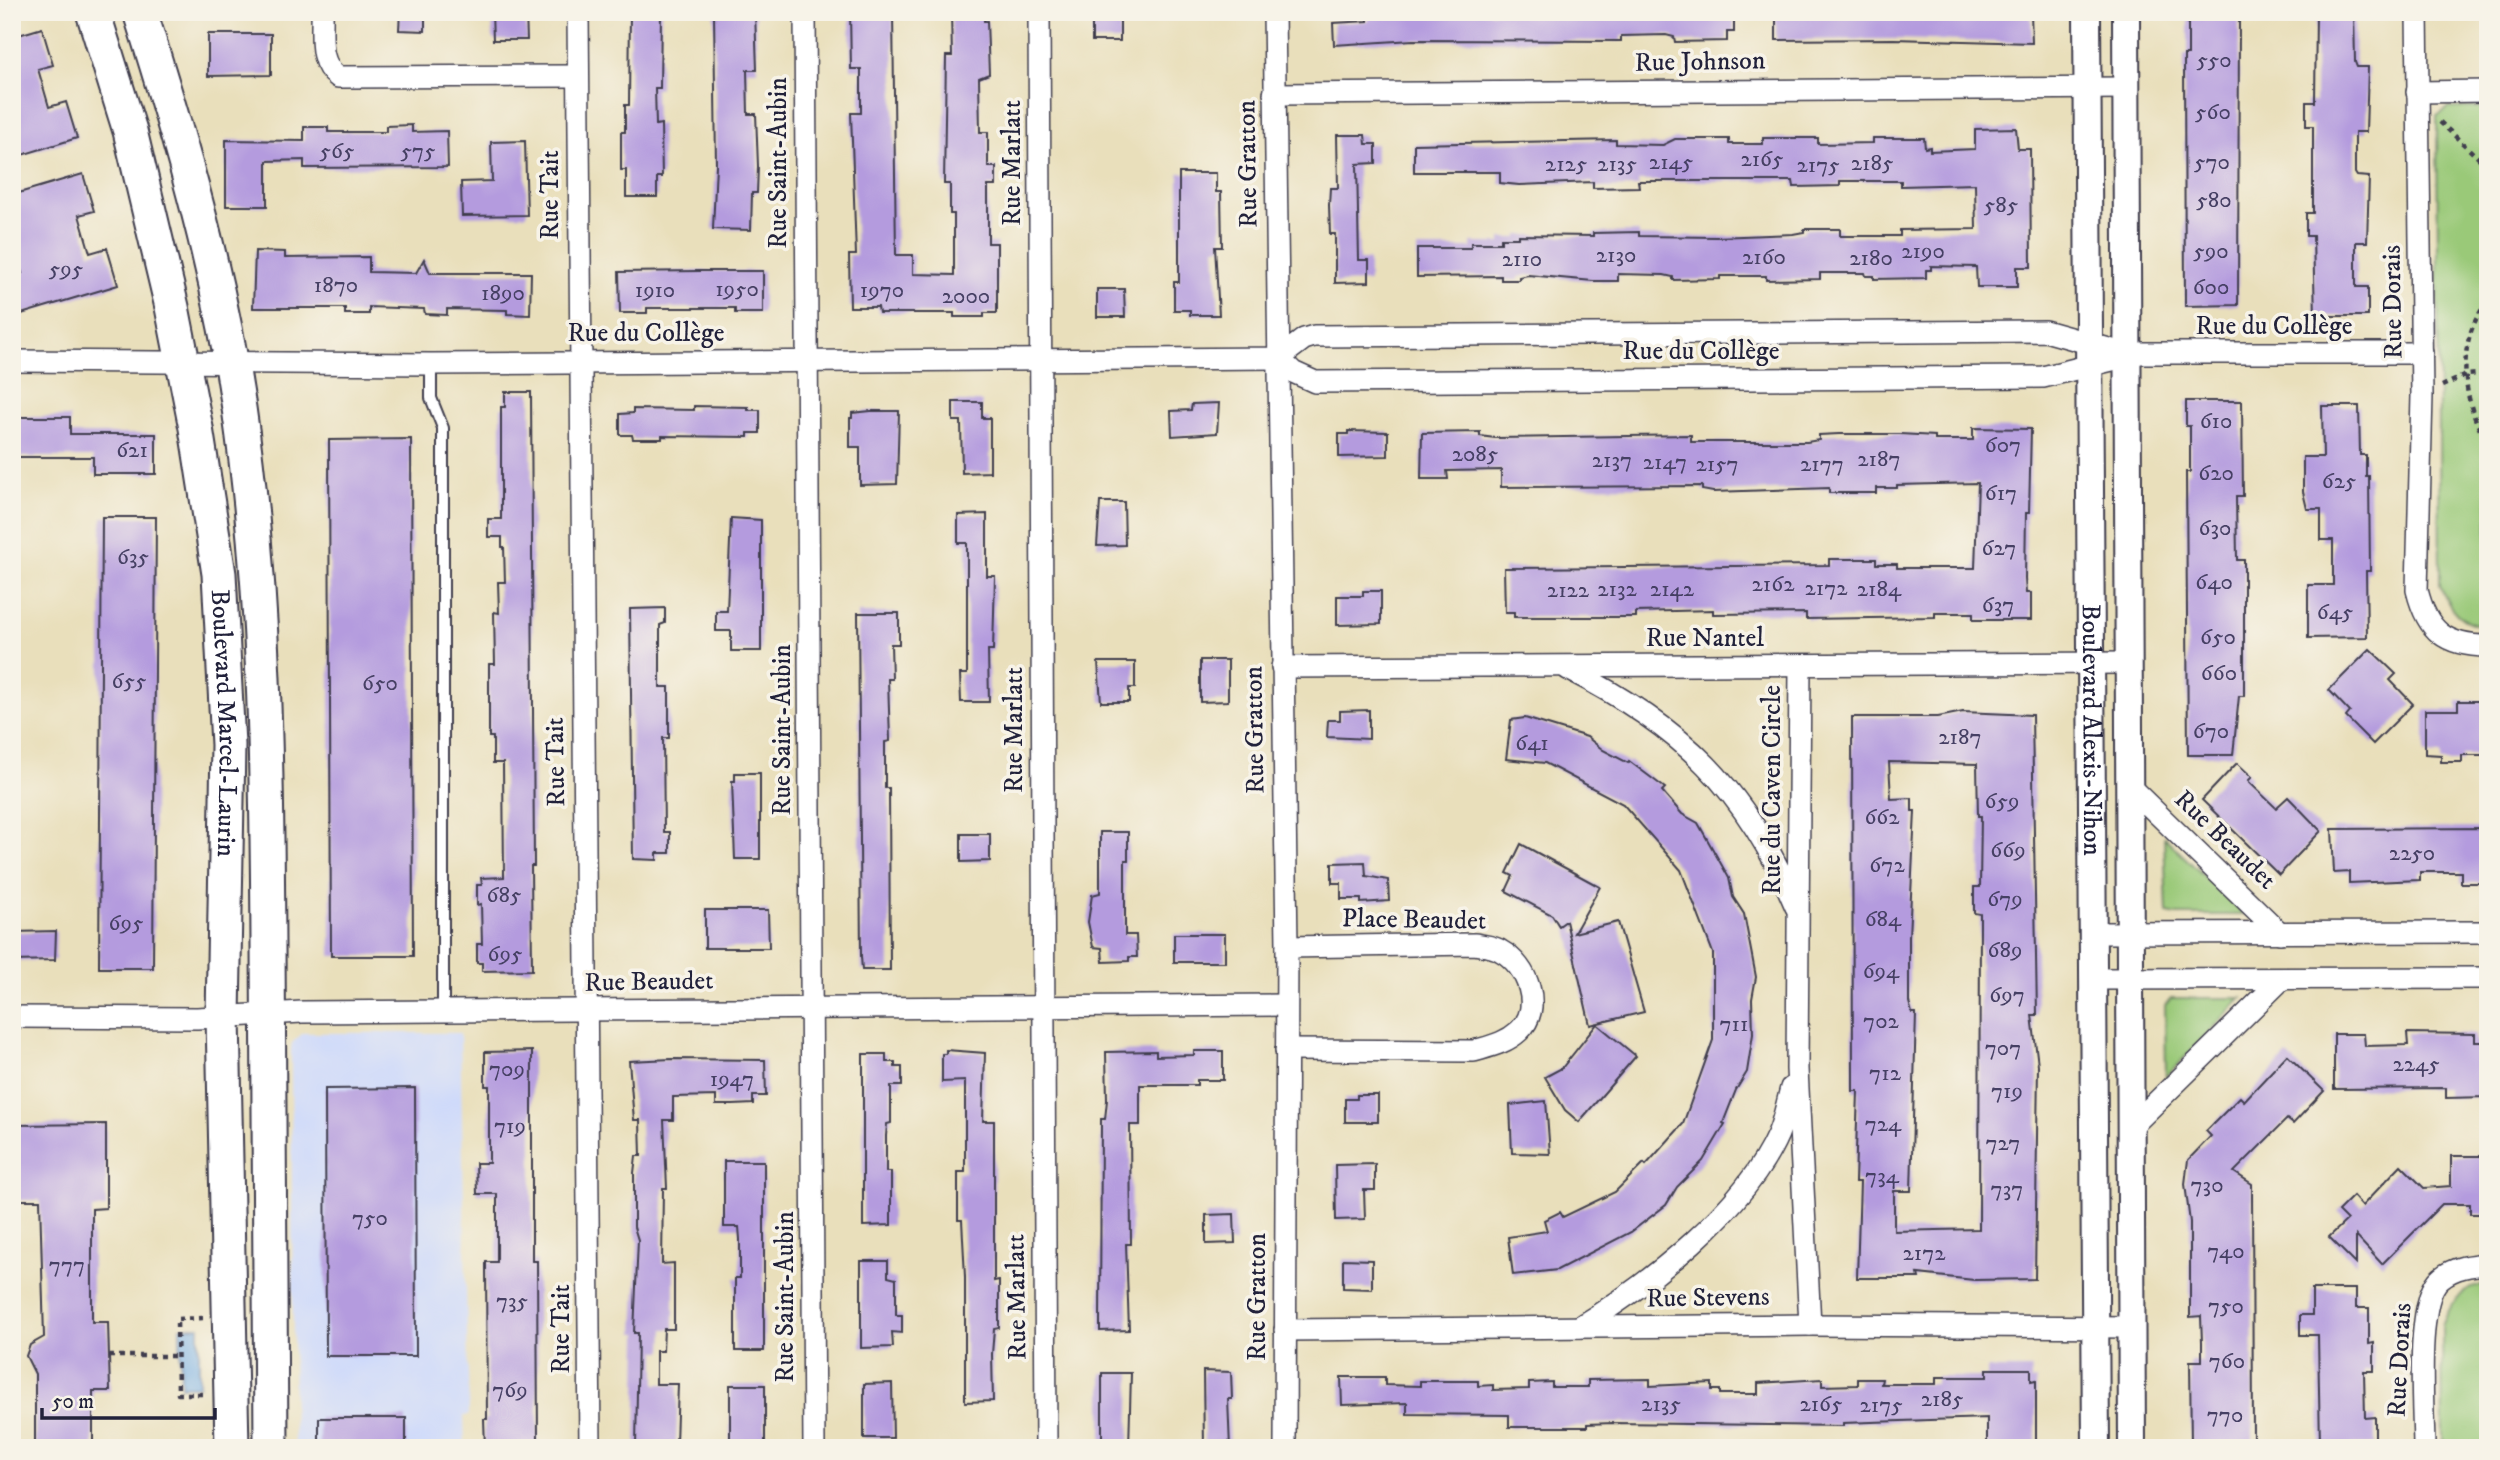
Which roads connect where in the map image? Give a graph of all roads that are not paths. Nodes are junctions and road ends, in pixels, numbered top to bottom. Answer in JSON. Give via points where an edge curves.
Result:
{"nodes":[{"id":1,"x":93,"y":12,"type":"edge"},
{"id":2,"x":140,"y":12,"type":"edge"},
{"id":3,"x":322,"y":12,"type":"edge"},
{"id":4,"x":578,"y":12,"type":"edge"},
{"id":5,"x":805,"y":12,"type":"edge"},
{"id":6,"x":1039,"y":12,"type":"edge"},
{"id":7,"x":1274,"y":12,"type":"edge"},
{"id":8,"x":2087,"y":12,"type":"edge"},
{"id":9,"x":2126,"y":12,"type":"edge"},
{"id":10,"x":2417,"y":12,"type":"edge"},
{"id":11,"x":578,"y":76,"type":"junction"},
{"id":12,"x":2087,"y":88,"type":"junction"},
{"id":13,"x":2126,"y":88,"type":"junction"},
{"id":14,"x":2488,"y":91,"type":"edge"},
{"id":15,"x":1275,"y":94,"type":"junction"},
{"id":16,"x":2417,"y":96,"type":"junction"},
{"id":17,"x":2422,"y":352,"type":"junction"},
{"id":18,"x":2090,"y":354,"type":"junction"},
{"id":19,"x":2127,"y":354,"type":"junction"},
{"id":20,"x":1279,"y":359,"type":"junction"},
{"id":21,"x":184,"y":360,"type":"junction"},
{"id":22,"x":1041,"y":360,"type":"junction"},
{"id":23,"x":12,"y":361,"type":"edge"},
{"id":24,"x":580,"y":361,"type":"junction"},
{"id":25,"x":807,"y":361,"type":"junction"},
{"id":26,"x":230,"y":362,"type":"junction"},
{"id":27,"x":431,"y":364,"type":"junction"},
{"id":28,"x":2488,"y":646,"type":"edge"},
{"id":29,"x":2091,"y":663,"type":"junction"},
{"id":30,"x":2129,"y":663,"type":"junction"},
{"id":31,"x":1800,"y":665,"type":"junction"},
{"id":32,"x":1282,"y":667,"type":"junction"},
{"id":33,"x":1565,"y":667,"type":"junction"},
{"id":34,"x":2130,"y":787,"type":"junction"},
{"id":35,"x":1799,"y":916,"type":"junction"},
{"id":36,"x":2488,"y":932,"type":"edge"},
{"id":37,"x":2092,"y":933,"type":"junction"},
{"id":38,"x":2131,"y":933,"type":"junction"},
{"id":39,"x":2280,"y":933,"type":"junction"},
{"id":40,"x":1287,"y":947,"type":"junction"},
{"id":41,"x":2488,"y":978,"type":"edge"},
{"id":42,"x":2093,"y":979,"type":"junction"},
{"id":43,"x":2130,"y":980,"type":"junction"},
{"id":44,"x":2280,"y":980,"type":"junction"},
{"id":45,"x":1286,"y":1005,"type":"junction"},
{"id":46,"x":811,"y":1008,"type":"junction"},
{"id":47,"x":1042,"y":1008,"type":"junction"},
{"id":48,"x":587,"y":1011,"type":"junction"},
{"id":49,"x":269,"y":1013,"type":"junction"},
{"id":50,"x":443,"y":1013,"type":"junction"},
{"id":51,"x":12,"y":1017,"type":"edge"},
{"id":52,"x":223,"y":1017,"type":"junction"},
{"id":53,"x":1286,"y":1050,"type":"junction"},
{"id":54,"x":1797,"y":1069,"type":"junction"},
{"id":55,"x":2132,"y":1126,"type":"junction"},
{"id":56,"x":2488,"y":1264,"type":"edge"},
{"id":57,"x":1810,"y":1325,"type":"junction"},
{"id":58,"x":2095,"y":1327,"type":"junction"},
{"id":59,"x":2131,"y":1327,"type":"junction"},
{"id":60,"x":1579,"y":1328,"type":"junction"},
{"id":61,"x":1285,"y":1330,"type":"junction"},
{"id":62,"x":232,"y":1448,"type":"edge"},
{"id":63,"x":271,"y":1448,"type":"edge"},
{"id":64,"x":590,"y":1448,"type":"edge"},
{"id":65,"x":814,"y":1448,"type":"edge"},
{"id":66,"x":1046,"y":1448,"type":"edge"},
{"id":67,"x":1285,"y":1448,"type":"edge"},
{"id":68,"x":2096,"y":1448,"type":"edge"},
{"id":69,"x":2132,"y":1448,"type":"edge"},
{"id":70,"x":2424,"y":1448,"type":"edge"}],
"edges":[{"from":1,"to":21,"type":"main road","name":"Boulevard Marcel-Laurin","via":[[141,172]]},
{"from":2,"to":26,"type":"main road","name":"Boulevard Marcel-Laurin","via":[[189,183]]},
{"from":3,"to":11,"type":"street","via":[[323,56],[338,77]]},
{"from":4,"to":11,"type":"street","name":"Rue Tait"},
{"from":5,"to":25,"type":"street","name":"Rue Saint-Aubin"},
{"from":6,"to":22,"type":"street","name":"Rue Marlatt"},
{"from":7,"to":15,"type":"street","name":"Rue Gratton"},
{"from":8,"to":12,"type":"street","name":"Boulevard Alexis-Nihon"},
{"from":9,"to":13,"type":"street","name":"Boulevard Alexis-Nihon"},
{"from":10,"to":16,"type":"street","name":"Rue Dorais"},
{"from":11,"to":24,"type":"street","name":"Rue Tait"},
{"from":12,"to":13,"type":"street","name":"Rue Johnson"},
{"from":12,"to":15,"type":"street","name":"Rue Johnson"},
{"from":12,"to":18,"type":"street","name":"Boulevard Alexis-Nihon"},
{"from":13,"to":19,"type":"street","name":"Boulevard Alexis-Nihon"},
{"from":14,"to":16,"type":"street"},
{"from":15,"to":20,"type":"street","name":"Rue Gratton"},
{"from":16,"to":17,"type":"street","name":"Rue Dorais"},
{"from":17,"to":19,"type":"street","name":"Rue du Collège"},
{"from":17,"to":28,"type":"street","name":"Rue Dorais","via":[[2417,590],[2433,628],[2467,646]]},
{"from":18,"to":19,"type":"street","name":"Rue du Collège"},
{"from":18,"to":20,"type":"street","name":"Rue du Collège","via":[[2043,377],[1315,382]]},
{"from":18,"to":20,"type":"street","name":"Rue du Collège","via":[[2045,331],[1314,336]]},
{"from":18,"to":29,"type":"street","name":"Boulevard Alexis-Nihon"},
{"from":19,"to":30,"type":"street","name":"Boulevard Alexis-Nihon"},
{"from":20,"to":22,"type":"street","name":"Rue du Collège"},
{"from":20,"to":32,"type":"street","name":"Rue Gratton"},
{"from":21,"to":23,"type":"street","name":"Rue du Collège"},
{"from":21,"to":26,"type":"street","name":"Rue du Collège"},
{"from":21,"to":52,"type":"main road","name":"Boulevard Marcel-Laurin","via":[[214,530],[222,613],[228,745]]},
{"from":22,"to":25,"type":"street","name":"Rue du Collège"},
{"from":22,"to":47,"type":"street","name":"Rue Marlatt"},
{"from":24,"to":25,"type":"street","name":"Rue du Collège"},
{"from":24,"to":27,"type":"street","name":"Rue du Collège"},
{"from":24,"to":48,"type":"street","name":"Rue Tait"},
{"from":25,"to":46,"type":"street","name":"Rue Saint-Aubin"},
{"from":26,"to":27,"type":"street","name":"Rue du Collège"},
{"from":26,"to":49,"type":"main road","name":"Boulevard Marcel-Laurin","via":[[250,491],[262,632]]},
{"from":27,"to":50,"type":"lane","via":[[431,398],[443,428]]},
{"from":29,"to":30,"type":"street","name":"Rue Nantel"},
{"from":29,"to":31,"type":"street","name":"Rue Nantel"},
{"from":29,"to":37,"type":"street","name":"Boulevard Alexis-Nihon"},
{"from":30,"to":34,"type":"street","name":"Boulevard Alexis-Nihon"},
{"from":31,"to":33,"type":"street","name":"Rue Nantel"},
{"from":31,"to":35,"type":"street","name":"Rue du Caven Circle"},
{"from":32,"to":33,"type":"street","name":"Rue Nantel"},
{"from":32,"to":40,"type":"street","name":"Rue Gratton"},
{"from":33,"to":35,"type":"street","name":"Rue du Caven Circle","via":[[1622,696],[1712,769],[1777,862]]},
{"from":34,"to":38,"type":"street","name":"Boulevard Alexis-Nihon"},
{"from":34,"to":39,"type":"street","name":"Rue Beaudet"},
{"from":35,"to":54,"type":"street","name":"Rue du Caven Circle"},
{"from":36,"to":39,"type":"street","name":"Rue Beaudet"},
{"from":37,"to":38,"type":"street","name":"Rue Beaudet"},
{"from":37,"to":42,"type":"street","name":"Boulevard Alexis-Nihon"},
{"from":38,"to":39,"type":"street","name":"Rue Beaudet"},
{"from":38,"to":43,"type":"street","name":"Boulevard Alexis-Nihon"},
{"from":40,"to":45,"type":"street","name":"Rue Gratton"},
{"from":40,"to":53,"type":"street","name":"Place Beaudet","via":[[1475,944],[1500,950],[1520,966],[1530,988],[1531,1011],[1521,1029],[1501,1044],[1474,1051]]},
{"from":41,"to":44,"type":"street"},
{"from":42,"to":43,"type":"street"},
{"from":42,"to":58,"type":"street","name":"Boulevard Alexis-Nihon"},
{"from":43,"to":44,"type":"street"},
{"from":43,"to":55,"type":"street","name":"Boulevard Alexis-Nihon"},
{"from":44,"to":55,"type":"street"},
{"from":45,"to":47,"type":"street","name":"Rue Beaudet"},
{"from":45,"to":53,"type":"street","name":"Rue Gratton"},
{"from":46,"to":47,"type":"street","name":"Rue Beaudet"},
{"from":46,"to":48,"type":"street","name":"Rue Beaudet"},
{"from":46,"to":65,"type":"street","name":"Rue Saint-Aubin"},
{"from":47,"to":66,"type":"street","name":"Rue Marlatt"},
{"from":48,"to":50,"type":"street","name":"Rue Beaudet"},
{"from":48,"to":64,"type":"street","name":"Rue Tait"},
{"from":49,"to":50,"type":"street","name":"Rue Beaudet"},
{"from":49,"to":52,"type":"street","name":"Rue Beaudet"},
{"from":49,"to":63,"type":"main road","name":"Boulevard Marcel-Laurin"},
{"from":51,"to":52,"type":"street","name":"Rue Beaudet"},
{"from":52,"to":62,"type":"main road","name":"Boulevard Marcel-Laurin"},
{"from":53,"to":61,"type":"street","name":"Rue Gratton"},
{"from":54,"to":57,"type":"street","name":"Rue du Caven Circle"},
{"from":54,"to":60,"type":"street","name":"Rue du Caven Circle","via":[[1777,1135],[1724,1209],[1648,1280]]},
{"from":55,"to":59,"type":"street","name":"Boulevard Alexis-Nihon"},
{"from":56,"to":70,"type":"street","name":"Rue Dorais","via":[[2458,1268],[2441,1278],[2426,1303]]},
{"from":57,"to":58,"type":"street","name":"Rue Stevens"},
{"from":57,"to":60,"type":"street","name":"Rue Stevens"},
{"from":58,"to":59,"type":"street","name":"Rue Stevens"},
{"from":58,"to":68,"type":"street","name":"Boulevard Alexis-Nihon"},
{"from":59,"to":69,"type":"street","name":"Boulevard Alexis-Nihon"},
{"from":60,"to":61,"type":"street","name":"Rue Stevens"},
{"from":61,"to":67,"type":"street","name":"Rue Gratton"}]}
